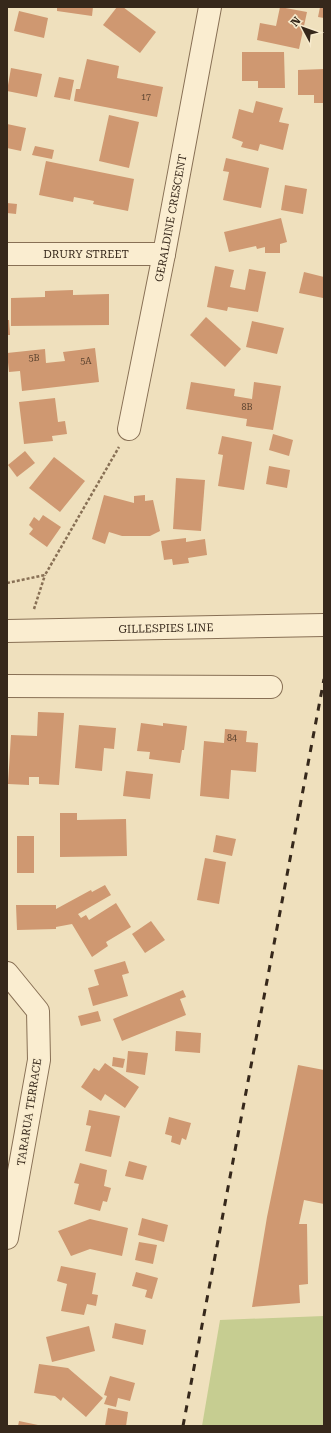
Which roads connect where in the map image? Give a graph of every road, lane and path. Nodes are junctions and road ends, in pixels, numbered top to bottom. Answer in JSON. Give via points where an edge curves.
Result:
{"nodes":[{"id":1,"x":210,"y":7,"type":"edge"},
{"id":2,"x":7,"y":254,"type":"edge"},
{"id":3,"x":164,"y":254,"type":"junction"},
{"id":4,"x":129,"y":429,"type":"joint"},
{"id":5,"x":44,"y":575,"type":"junction"},
{"id":6,"x":7,"y":583,"type":"edge"},
{"id":7,"x":318,"y":625,"type":"edge"},
{"id":8,"x":17,"y":631,"type":"edge"},
{"id":9,"x":7,"y":686,"type":"edge"},
{"id":10,"x":271,"y":686,"type":"dead end"},
{"id":11,"x":7,"y":973,"type":"edge"},
{"id":12,"x":7,"y":1238,"type":"edge"}],
"edges":[{"from":1,"to":3,"type":"street","name":"GERALDINE CRESCENT"},
{"from":2,"to":3,"type":"street","name":"DRURY STREET"},
{"from":3,"to":4,"type":"street","name":"GERALDINE CRESCENT"},
{"from":4,"to":5,"type":"path"},
{"from":5,"to":6,"type":"path"},
{"from":5,"to":8,"type":"path"},
{"from":7,"to":8,"type":"street","name":"GILLESPIES LINE"},
{"from":9,"to":10,"type":"street"},
{"from":11,"to":12,"type":"street","name":"TARARUA TERRACE","via":[[38,1011],[39,1060]]}]}
